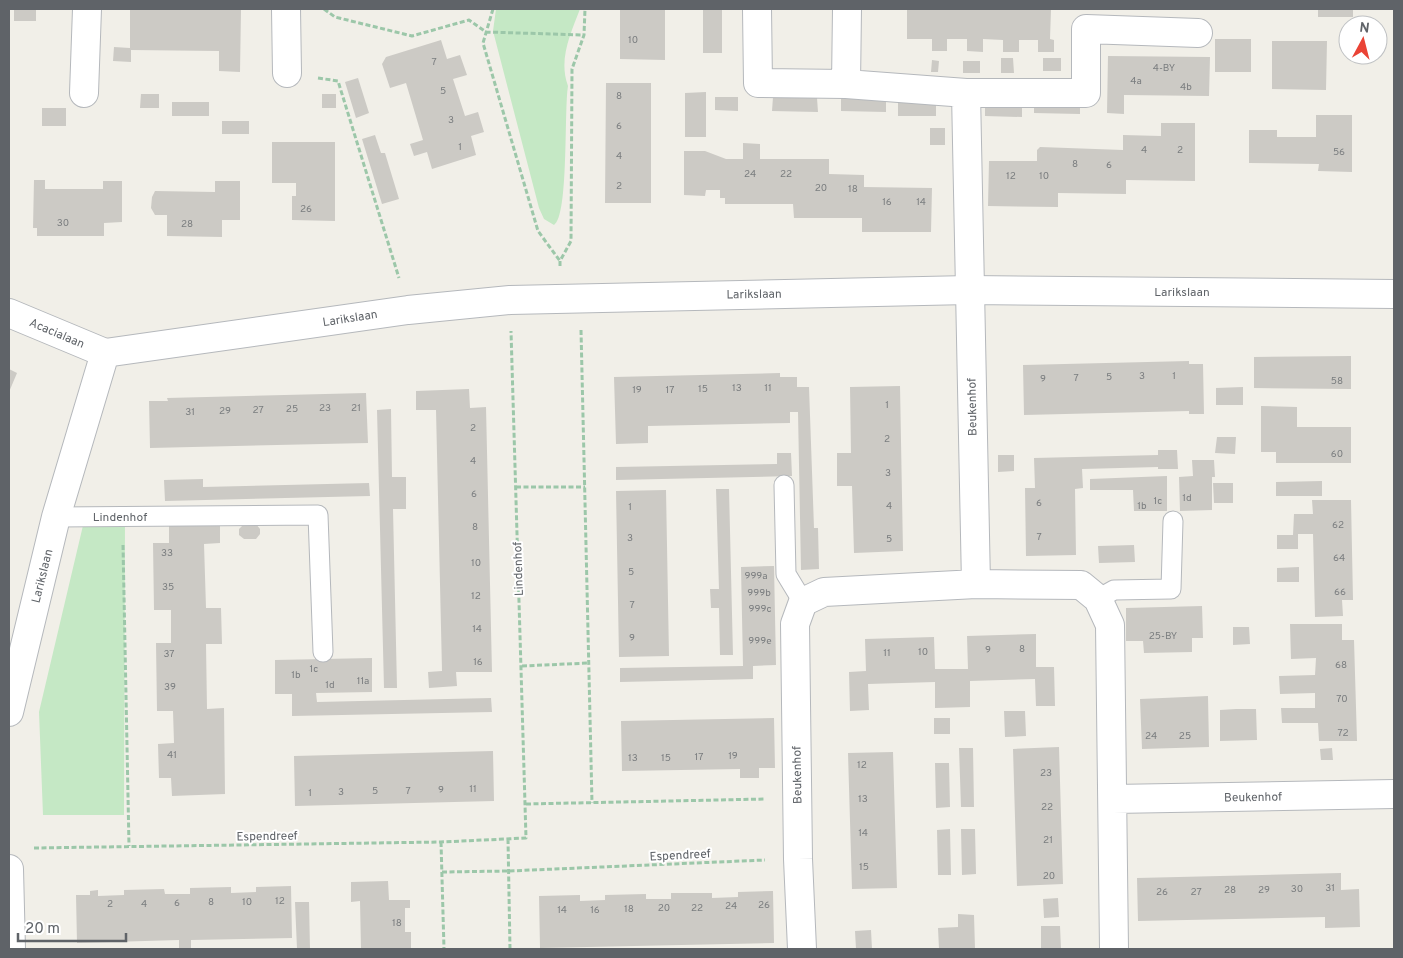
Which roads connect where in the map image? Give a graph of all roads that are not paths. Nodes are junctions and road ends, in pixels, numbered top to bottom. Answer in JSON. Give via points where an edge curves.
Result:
{"nodes":[{"id":1,"x":87,"y":9,"type":"edge"},
{"id":2,"x":286,"y":9,"type":"edge"},
{"id":3,"x":757,"y":9,"type":"edge"},
{"id":4,"x":847,"y":9,"type":"edge"},
{"id":5,"x":1198,"y":33,"type":"dead end"},
{"id":6,"x":287,"y":73,"type":"road end"},
{"id":7,"x":846,"y":84,"type":"junction"},
{"id":8,"x":84,"y":93,"type":"dead end"},
{"id":9,"x":966,"y":93,"type":"junction"},
{"id":10,"x":969,"y":290,"type":"junction"},
{"id":11,"x":1394,"y":294,"type":"edge"},
{"id":12,"x":9,"y":313,"type":"edge"},
{"id":13,"x":104,"y":352,"type":"junction"},
{"id":14,"x":784,"y":486,"type":"dead end"},
{"id":15,"x":56,"y":518,"type":"junction"},
{"id":16,"x":1173,"y":521,"type":"dead end"},
{"id":17,"x":976,"y":584,"type":"junction"},
{"id":18,"x":1098,"y":599,"type":"junction"},
{"id":19,"x":803,"y":602,"type":"junction"},
{"id":20,"x":323,"y":652,"type":"dead end"},
{"id":21,"x":9,"y":712,"type":"edge"},
{"id":22,"x":1394,"y":794,"type":"edge"},
{"id":23,"x":1112,"y":799,"type":"junction"},
{"id":24,"x":9,"y":869,"type":"edge"},
{"id":25,"x":11,"y":949,"type":"edge"},
{"id":26,"x":802,"y":949,"type":"edge"},
{"id":27,"x":1114,"y":949,"type":"edge"}],
"edges":[{"from":1,"to":8,"type":"street"},
{"from":2,"to":6,"type":"street"},
{"from":3,"to":7,"type":"street","via":[[758,82]]},
{"from":4,"to":7,"type":"street"},
{"from":5,"to":9,"type":"street","via":[[1086,29],[1086,93]]},
{"from":7,"to":9,"type":"street"},
{"from":9,"to":10,"type":"street"},
{"from":10,"to":11,"type":"street","name":"Larikslaan"},
{"from":10,"to":13,"type":"street","name":"Larikslaan","via":[[510,300],[408,310]]},
{"from":10,"to":17,"type":"street","name":"Beukenhof"},
{"from":12,"to":13,"type":"street","name":"Acacialaan"},
{"from":13,"to":15,"type":"street","name":"Larikslaan"},
{"from":14,"to":19,"type":"lane","via":[[786,574]]},
{"from":15,"to":20,"type":"lane","name":"Lindenhof","via":[[318,515]]},
{"from":15,"to":21,"type":"street","name":"Larikslaan"},
{"from":16,"to":18,"type":"lane","via":[[1171,589],[1114,590]]},
{"from":17,"to":18,"type":"street","via":[[1081,585]]},
{"from":17,"to":19,"type":"street","via":[[824,592]]},
{"from":18,"to":23,"type":"street","via":[[1110,624]]},
{"from":19,"to":26,"type":"street","name":"Beukenhof","via":[[795,624]]},
{"from":22,"to":23,"type":"street","name":"Beukenhof"},
{"from":23,"to":27,"type":"street"},
{"from":24,"to":25,"type":"street"}]}
